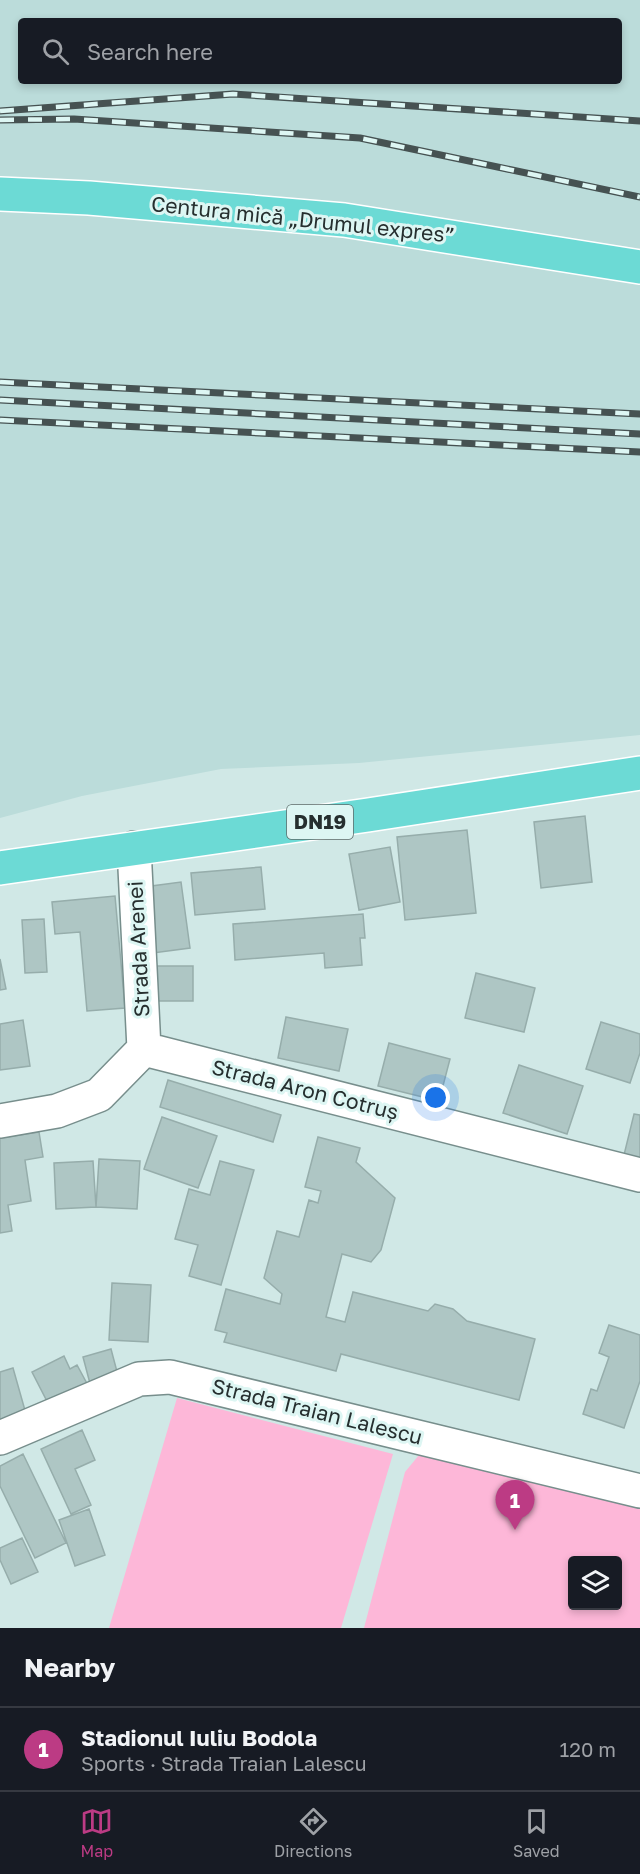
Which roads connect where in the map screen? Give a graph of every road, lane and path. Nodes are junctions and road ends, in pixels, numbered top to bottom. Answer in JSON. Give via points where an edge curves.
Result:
{"nodes":[{"id":1,"x":0,"y":194,"type":"edge"},
{"id":2,"x":640,"y":267,"type":"edge"},
{"id":3,"x":640,"y":773,"type":"edge"},
{"id":4,"x":134,"y":848,"type":"junction"},
{"id":5,"x":0,"y":868,"type":"edge"},
{"id":6,"x":144,"y":1049,"type":"junction"},
{"id":7,"x":0,"y":1121,"type":"edge"},
{"id":8,"x":640,"y":1175,"type":"edge"},
{"id":9,"x":0,"y":1438,"type":"edge"},
{"id":10,"x":640,"y":1491,"type":"edge"}],
"edges":[{"from":1,"to":2,"type":"main road","name":"Centura mică „Drumul expres”","via":[[344,220]]},
{"from":3,"to":4,"type":"main road","number":"DN19"},
{"from":4,"to":5,"type":"main road","number":"DN19"},
{"from":4,"to":6,"type":"street","name":"Strada Arenei"},
{"from":6,"to":7,"type":"street","via":[[99,1095],[57,1111]]},
{"from":6,"to":8,"type":"street","name":"Strada Aron Cotruș"},
{"from":9,"to":10,"type":"street","name":"Strada Traian Lalescu","via":[[139,1379],[170,1377]]}]}
